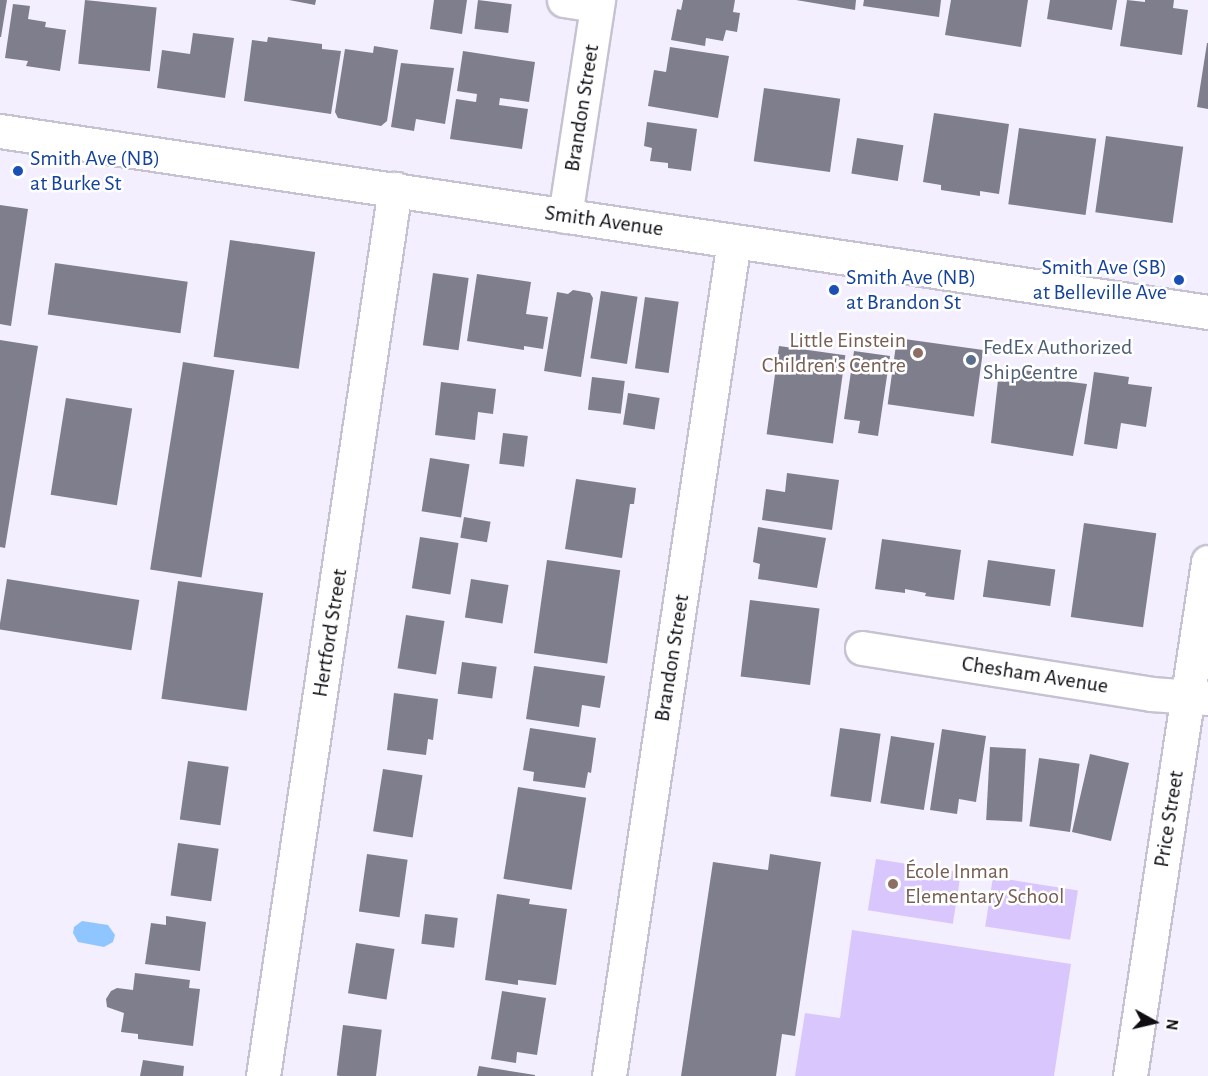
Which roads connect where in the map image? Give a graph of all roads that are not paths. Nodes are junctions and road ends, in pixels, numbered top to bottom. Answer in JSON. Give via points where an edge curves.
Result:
{"nodes":[{"id":1,"x":564,"y":0,"type":"edge"},
{"id":2,"x":598,"y":2,"type":"edge"},
{"id":3,"x":0,"y":131,"type":"edge"},
{"id":4,"x":395,"y":189,"type":"junction"},
{"id":5,"x":565,"y":216,"type":"junction"},
{"id":6,"x":734,"y":241,"type":"junction"},
{"id":7,"x":1208,"y":312,"type":"edge"},
{"id":8,"x":1208,"y":562,"type":"edge"},
{"id":9,"x":862,"y":648,"type":"dead end"},
{"id":10,"x":1198,"y":698,"type":"edge"},
{"id":11,"x":263,"y":1076,"type":"edge"},
{"id":12,"x":609,"y":1076,"type":"edge"},
{"id":13,"x":1130,"y":1076,"type":"edge"}],
"edges":[{"from":1,"to":2,"type":"street"},
{"from":2,"to":5,"type":"street","name":"Brandon Street"},
{"from":3,"to":4,"type":"street","name":"Smith Avenue"},
{"from":4,"to":5,"type":"street","name":"Smith Avenue"},
{"from":4,"to":11,"type":"street","name":"Hertford Street"},
{"from":5,"to":6,"type":"street","name":"Smith Avenue"},
{"from":6,"to":7,"type":"street","name":"Smith Avenue"},
{"from":6,"to":12,"type":"street","name":"Brandon Street"},
{"from":8,"to":10,"type":"street","name":"Price Street"},
{"from":9,"to":10,"type":"street","name":"Chesham Avenue"},
{"from":10,"to":13,"type":"street","name":"Price Street"}]}
